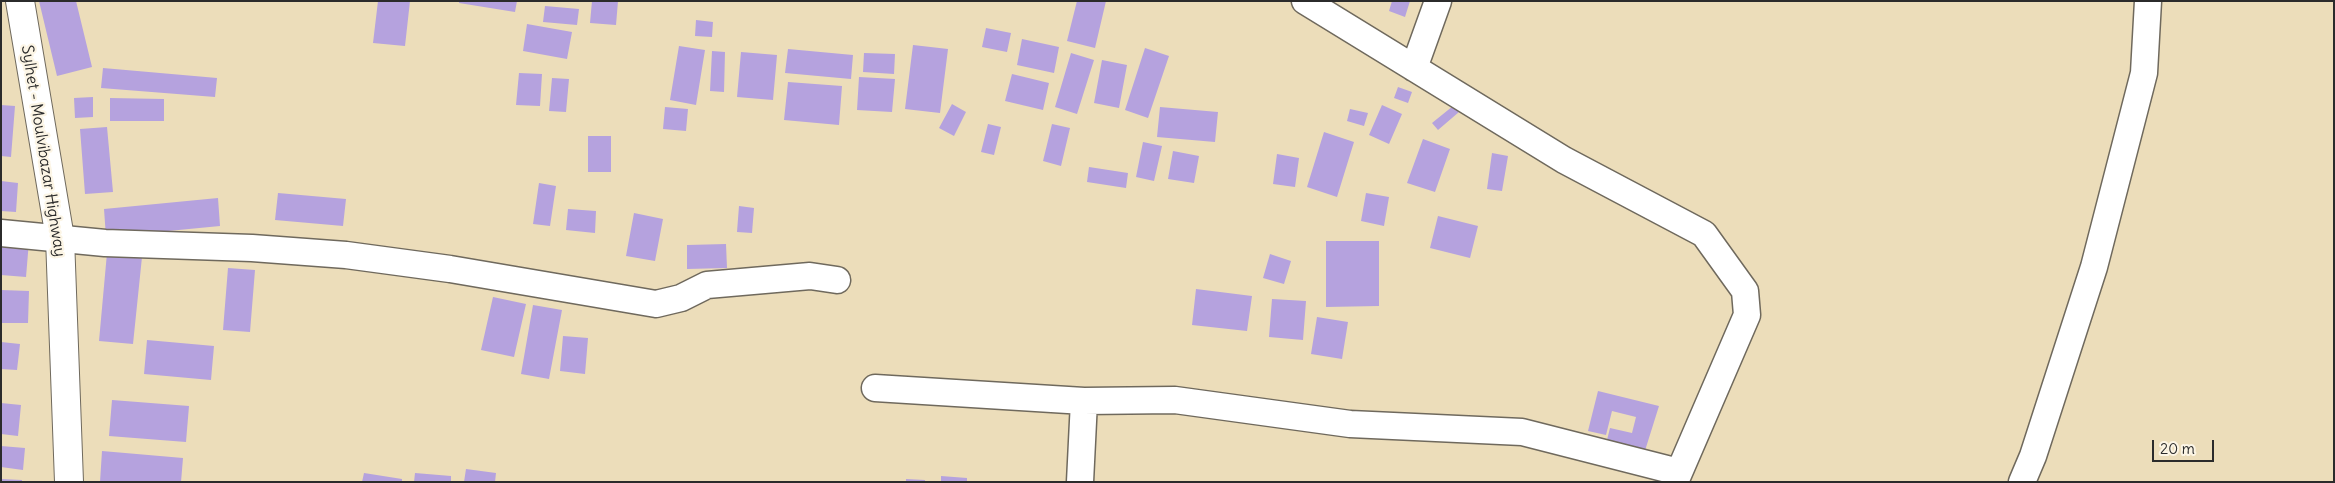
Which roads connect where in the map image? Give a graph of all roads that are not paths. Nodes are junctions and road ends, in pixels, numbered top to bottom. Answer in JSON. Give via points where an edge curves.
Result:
{"nodes":[{"id":1,"x":20,"y":1,"type":"edge"},
{"id":2,"x":1306,"y":1,"type":"edge"},
{"id":3,"x":1438,"y":1,"type":"edge"},
{"id":4,"x":2148,"y":1,"type":"edge"},
{"id":5,"x":1414,"y":68,"type":"junction"},
{"id":6,"x":1,"y":233,"type":"edge"},
{"id":7,"x":60,"y":238,"type":"junction"},
{"id":8,"x":837,"y":280,"type":"dead end"},
{"id":9,"x":875,"y":388,"type":"dead end"},
{"id":10,"x":1084,"y":401,"type":"junction"},
{"id":11,"x":1677,"y":477,"type":"edge"},
{"id":12,"x":69,"y":482,"type":"edge"},
{"id":13,"x":1080,"y":482,"type":"edge"},
{"id":14,"x":2022,"y":482,"type":"edge"}],
"edges":[{"from":1,"to":7,"type":"highway","name":"Sylhet - Moulvibazar Highway"},
{"from":2,"to":5,"type":"street"},
{"from":3,"to":5,"type":"street"},
{"from":4,"to":14,"type":"street","via":[[2144,73],[2101,239]]},
{"from":5,"to":11,"type":"street","via":[[1564,160],[1704,234],[1745,291],[1747,315]]},
{"from":6,"to":7,"type":"street"},
{"from":7,"to":8,"type":"street","via":[[346,256],[450,269],[656,304],[681,298],[707,285],[810,276]]},
{"from":7,"to":12,"type":"highway","name":"Sylhet - Moulvibazar Highway"},
{"from":9,"to":10,"type":"street"},
{"from":10,"to":11,"type":"street","via":[[1175,400],[1350,424],[1522,432]]},
{"from":10,"to":13,"type":"street"}]}
